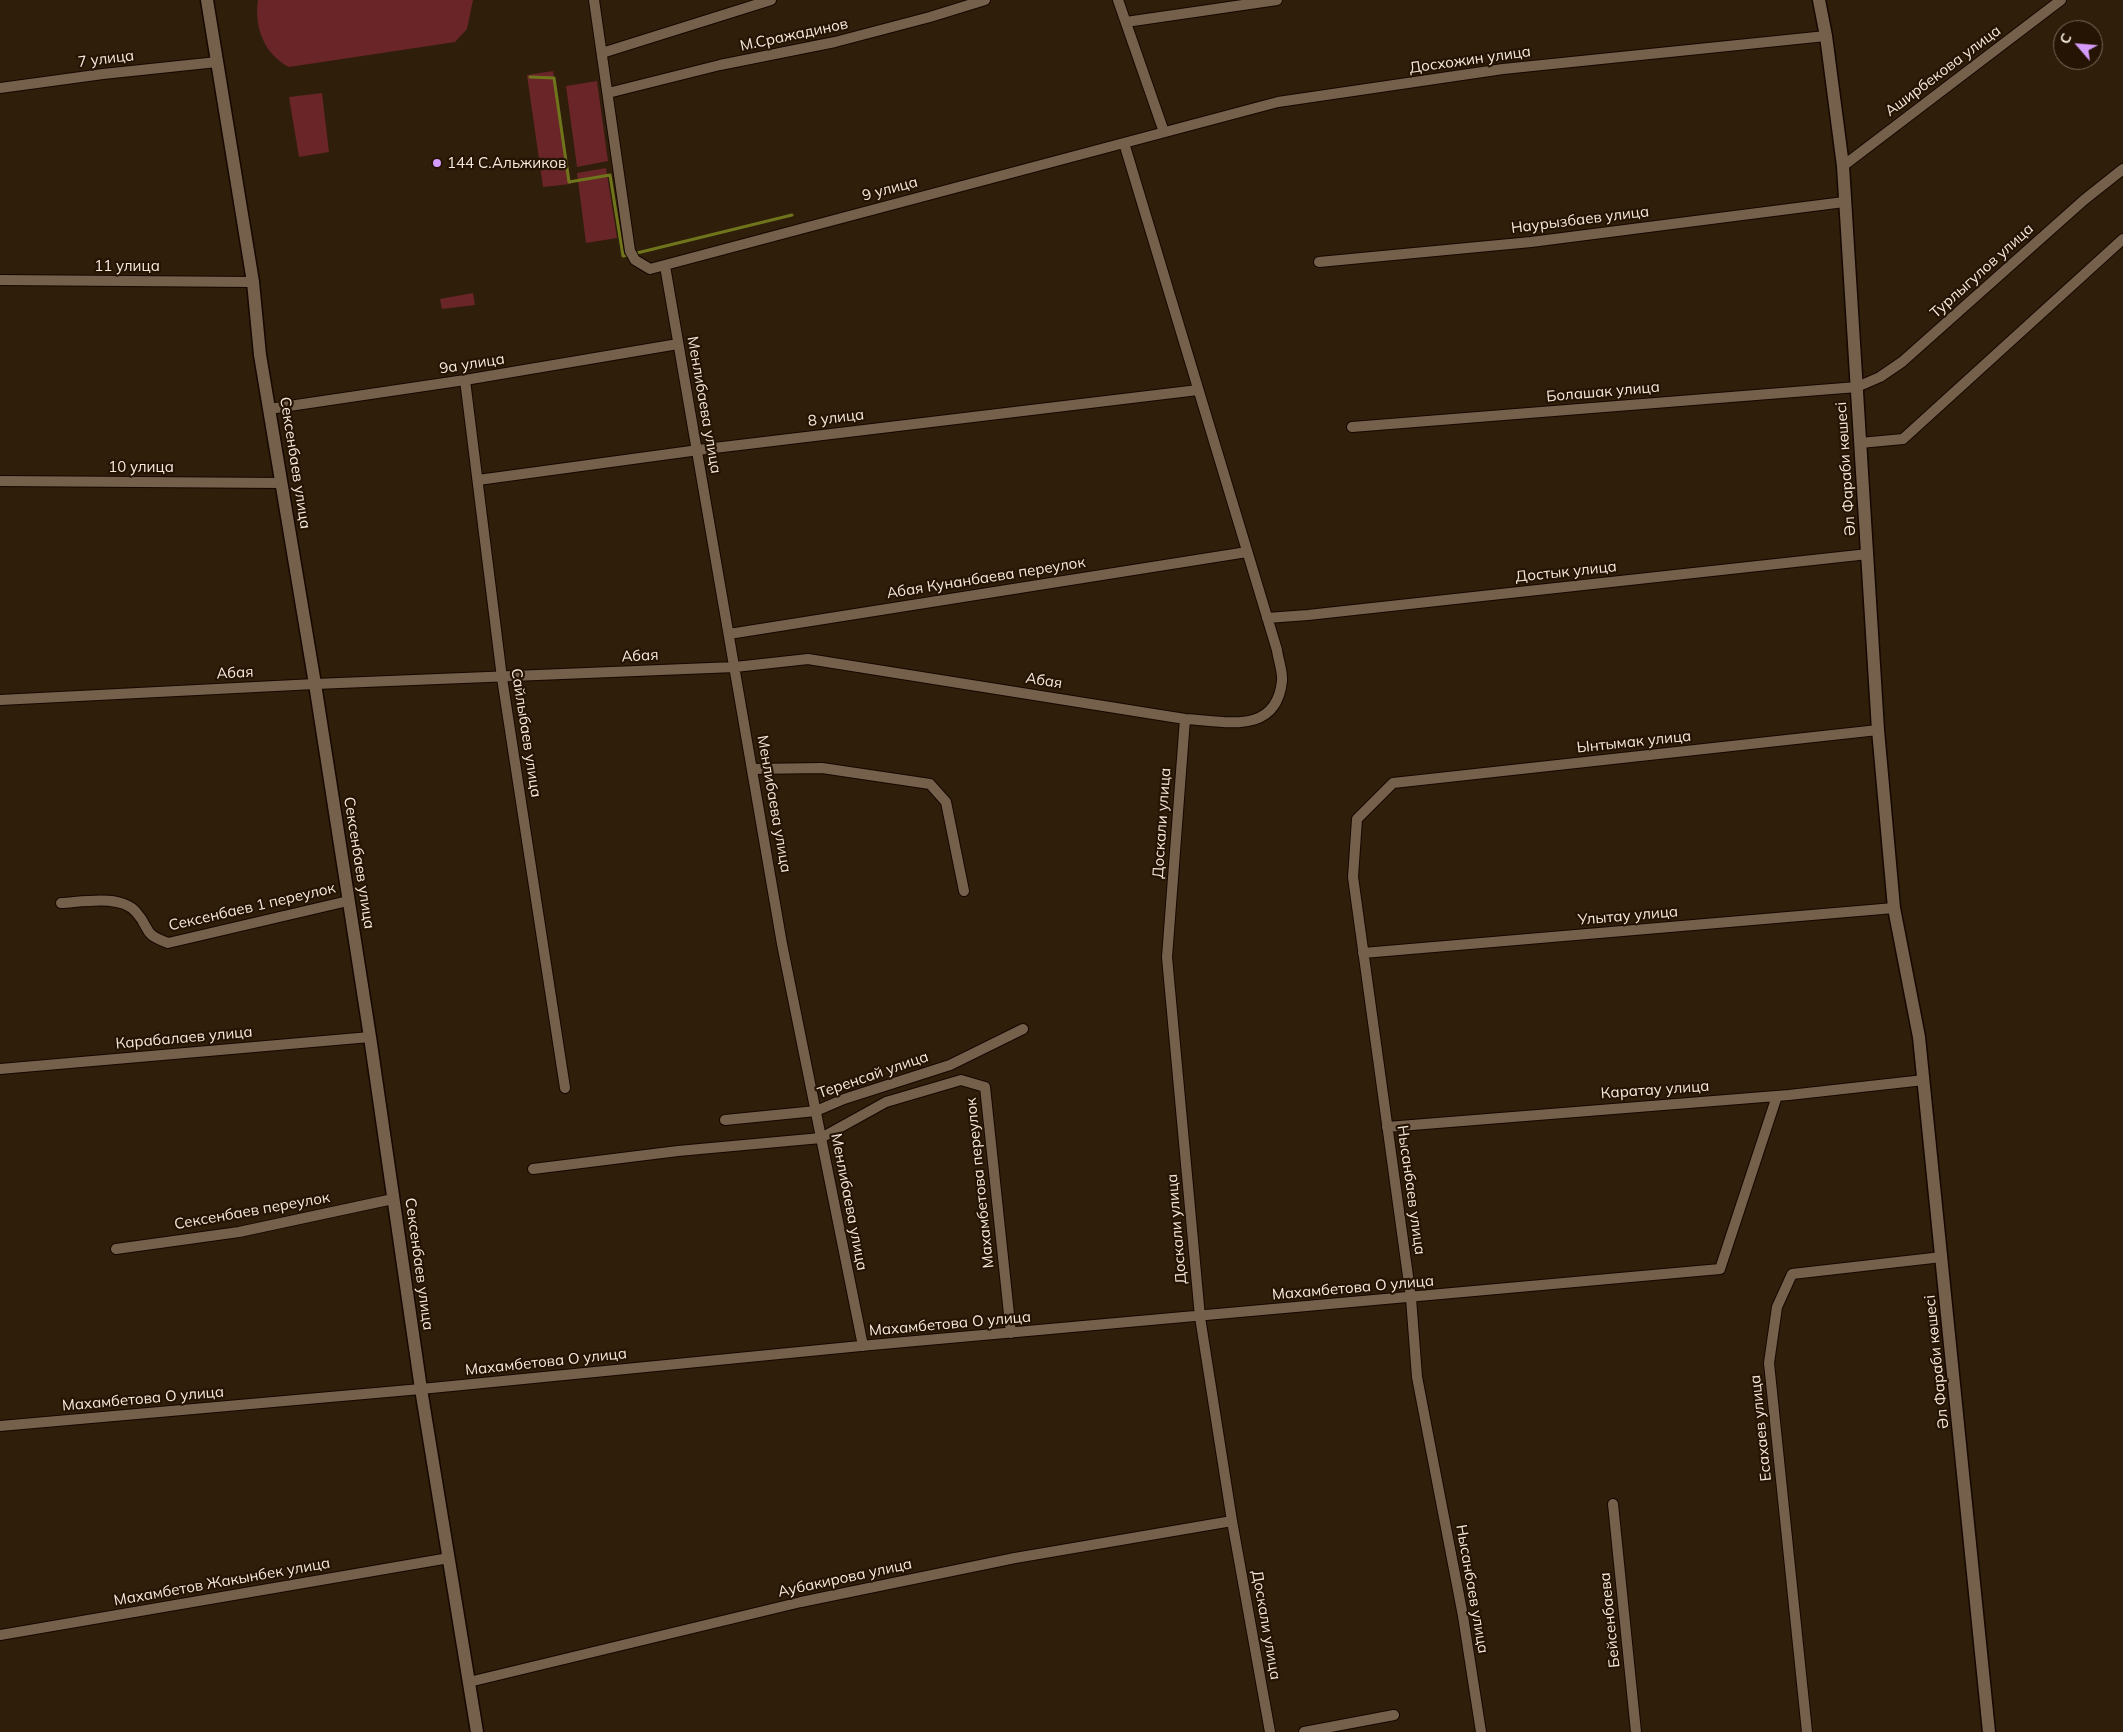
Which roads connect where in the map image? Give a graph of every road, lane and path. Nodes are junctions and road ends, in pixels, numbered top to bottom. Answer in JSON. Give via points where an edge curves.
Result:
{"nodes":[{"id":1,"x":206,"y":0,"type":"edge"},
{"id":2,"x":594,"y":0,"type":"edge"},
{"id":3,"x":771,"y":0,"type":"edge"},
{"id":4,"x":985,"y":0,"type":"edge"},
{"id":5,"x":1118,"y":0,"type":"edge"},
{"id":6,"x":1277,"y":0,"type":"edge"},
{"id":7,"x":1818,"y":0,"type":"edge"},
{"id":8,"x":2061,"y":0,"type":"edge"},
{"id":9,"x":1126,"y":22,"type":"junction"},
{"id":10,"x":1826,"y":36,"type":"junction"},
{"id":11,"x":602,"y":53,"type":"junction"},
{"id":12,"x":216,"y":62,"type":"junction"},
{"id":13,"x":0,"y":88,"type":"edge"},
{"id":14,"x":608,"y":94,"type":"junction"},
{"id":15,"x":1164,"y":132,"type":"junction"},
{"id":16,"x":1124,"y":143,"type":"junction"},
{"id":17,"x":1843,"y":166,"type":"junction"},
{"id":18,"x":2123,"y":169,"type":"edge"},
{"id":19,"x":1844,"y":202,"type":"junction"},
{"id":20,"x":2123,"y":240,"type":"edge"},
{"id":21,"x":1319,"y":262,"type":"dead end"},
{"id":22,"x":665,"y":266,"type":"junction"},
{"id":23,"x":0,"y":280,"type":"edge"},
{"id":24,"x":253,"y":282,"type":"junction"},
{"id":25,"x":678,"y":344,"type":"junction"},
{"id":26,"x":465,"y":380,"type":"junction"},
{"id":27,"x":1856,"y":387,"type":"junction"},
{"id":28,"x":1198,"y":390,"type":"junction"},
{"id":29,"x":269,"y":409,"type":"junction"},
{"id":30,"x":1352,"y":427,"type":"dead end"},
{"id":31,"x":1860,"y":443,"type":"junction"},
{"id":32,"x":696,"y":450,"type":"junction"},
{"id":33,"x":478,"y":480,"type":"junction"},
{"id":34,"x":0,"y":481,"type":"edge"},
{"id":35,"x":282,"y":483,"type":"junction"},
{"id":36,"x":1247,"y":552,"type":"junction"},
{"id":37,"x":1868,"y":554,"type":"junction"},
{"id":38,"x":1267,"y":618,"type":"junction"},
{"id":39,"x":729,"y":634,"type":"junction"},
{"id":40,"x":735,"y":667,"type":"junction"},
{"id":41,"x":502,"y":678,"type":"junction"},
{"id":42,"x":314,"y":684,"type":"junction"},
{"id":43,"x":0,"y":700,"type":"edge"},
{"id":44,"x":1185,"y":719,"type":"junction"},
{"id":45,"x":1878,"y":730,"type":"junction"},
{"id":46,"x":752,"y":769,"type":"junction"},
{"id":47,"x":1394,"y":783,"type":"joint"},
{"id":48,"x":964,"y":891,"type":"dead end"},
{"id":49,"x":348,"y":901,"type":"junction"},
{"id":50,"x":61,"y":903,"type":"dead end"},
{"id":51,"x":1894,"y":908,"type":"junction"},
{"id":52,"x":1363,"y":953,"type":"junction"},
{"id":53,"x":1023,"y":1029,"type":"dead end"},
{"id":54,"x":370,"y":1037,"type":"junction"},
{"id":55,"x":0,"y":1070,"type":"edge"},
{"id":56,"x":1924,"y":1080,"type":"junction"},
{"id":57,"x":566,"y":1088,"type":"dead end"},
{"id":58,"x":1777,"y":1096,"type":"junction"},
{"id":59,"x":816,"y":1110,"type":"junction"},
{"id":60,"x":725,"y":1120,"type":"dead end"},
{"id":61,"x":1388,"y":1126,"type":"junction"},
{"id":62,"x":821,"y":1138,"type":"junction"},
{"id":63,"x":533,"y":1169,"type":"dead end"},
{"id":64,"x":393,"y":1199,"type":"junction"},
{"id":65,"x":116,"y":1249,"type":"dead end"},
{"id":66,"x":1942,"y":1257,"type":"junction"},
{"id":67,"x":1411,"y":1298,"type":"junction"},
{"id":68,"x":1200,"y":1317,"type":"junction"},
{"id":69,"x":1011,"y":1333,"type":"junction"},
{"id":70,"x":863,"y":1346,"type":"junction"},
{"id":71,"x":422,"y":1389,"type":"junction"},
{"id":72,"x":0,"y":1426,"type":"edge"},
{"id":73,"x":1613,"y":1504,"type":"dead end"},
{"id":74,"x":1232,"y":1521,"type":"junction"},
{"id":75,"x":448,"y":1558,"type":"junction"},
{"id":76,"x":0,"y":1635,"type":"edge"},
{"id":77,"x":469,"y":1682,"type":"junction"},
{"id":78,"x":1394,"y":1715,"type":"dead end"},
{"id":79,"x":477,"y":1732,"type":"edge"},
{"id":80,"x":1270,"y":1732,"type":"edge"},
{"id":81,"x":1304,"y":1732,"type":"edge"},
{"id":82,"x":1481,"y":1732,"type":"edge"},
{"id":83,"x":1636,"y":1732,"type":"edge"},
{"id":84,"x":1807,"y":1732,"type":"edge"},
{"id":85,"x":1989,"y":1732,"type":"edge"}],
"edges":[{"from":1,"to":12,"type":"street","name":"Сексенбаев улица"},
{"from":2,"to":11,"type":"street"},
{"from":3,"to":11,"type":"street"},
{"from":4,"to":14,"type":"street","name":"М.Сражадинов","via":[[835,42],[720,65]]},
{"from":5,"to":9,"type":"street"},
{"from":6,"to":9,"type":"street"},
{"from":7,"to":10,"type":"street","name":"Әл Фараби көшесі"},
{"from":8,"to":17,"type":"street","name":"Аширбекова улица"},
{"from":9,"to":15,"type":"street"},
{"from":10,"to":15,"type":"street","name":"Досхожин улица","via":[[1494,71],[1278,102]]},
{"from":10,"to":17,"type":"street","name":"Әл Фараби көшесі"},
{"from":11,"to":14,"type":"street"},
{"from":12,"to":13,"type":"street","name":"7 улица"},
{"from":12,"to":24,"type":"street","name":"Сексенбаев улица"},
{"from":14,"to":22,"type":"street","via":[[630,251],[635,260],[650,269]]},
{"from":15,"to":16,"type":"street","name":"Досхожин улица"},
{"from":16,"to":22,"type":"street","name":"9 улица"},
{"from":16,"to":28,"type":"street"},
{"from":17,"to":19,"type":"street","name":"Әл Фараби көшесі"},
{"from":18,"to":27,"type":"street","name":"Турлыгулов улица","via":[[1902,362],[1880,377]]},
{"from":19,"to":21,"type":"street","name":"Наурызбаев улица","via":[[1531,242]]},
{"from":19,"to":27,"type":"street","name":"Әл Фараби көшесі"},
{"from":20,"to":31,"type":"street","via":[[1903,439]]},
{"from":22,"to":25,"type":"street","name":"Менлибаева улица"},
{"from":23,"to":24,"type":"street","name":"11 улица"},
{"from":24,"to":29,"type":"street","name":"Сексенбаев улица"},
{"from":25,"to":26,"type":"street","name":"9а улица"},
{"from":25,"to":32,"type":"street","name":"Менлибаева улица"},
{"from":26,"to":29,"type":"street","name":"9а улица"},
{"from":26,"to":33,"type":"street","name":"Сайлыбаев улица"},
{"from":27,"to":30,"type":"street","name":"Болашак улица"},
{"from":27,"to":31,"type":"street","name":"Әл Фараби көшесі"},
{"from":28,"to":32,"type":"street","name":"8 улица"},
{"from":28,"to":36,"type":"street"},
{"from":29,"to":35,"type":"street","name":"Сексенбаев улица"},
{"from":31,"to":37,"type":"street","name":"Әл Фараби көшесі"},
{"from":32,"to":33,"type":"street","name":"8 улица"},
{"from":32,"to":39,"type":"street","name":"Менлибаева улица"},
{"from":33,"to":41,"type":"street","name":"Сайлыбаев улица"},
{"from":34,"to":35,"type":"street","name":"10 улица"},
{"from":35,"to":42,"type":"street","name":"Сексенбаев улица"},
{"from":36,"to":38,"type":"street"},
{"from":36,"to":39,"type":"street","name":"Абая Кунанбаева переулок"},
{"from":37,"to":38,"type":"street","name":"Достык улица"},
{"from":37,"to":45,"type":"street","name":"Әл Фараби көшесі"},
{"from":38,"to":44,"type":"street","name":"Абая","via":[[1282,680],[1272,710],[1258,720],[1249,721]]},
{"from":39,"to":40,"type":"street","name":"Менлибаева улица"},
{"from":40,"to":41,"type":"street","name":"Абая"},
{"from":40,"to":44,"type":"street","name":"Абая","via":[[808,659]]},
{"from":40,"to":46,"type":"street","name":"Менлибаева улица"},
{"from":41,"to":42,"type":"street","name":"Абая"},
{"from":41,"to":57,"type":"street","name":"Сайлыбаев улица"},
{"from":42,"to":43,"type":"street","name":"Абая"},
{"from":42,"to":49,"type":"street","name":"Сексенбаев улица"},
{"from":44,"to":68,"type":"street","name":"Доскали улица","via":[[1167,957]]},
{"from":45,"to":47,"type":"street","name":"Ынтымак улица"},
{"from":45,"to":51,"type":"street","name":"Әл Фараби көшесі"},
{"from":46,"to":48,"type":"street","via":[[822,768],[930,784],[946,802]]},
{"from":46,"to":59,"type":"street","name":"Менлибаева улица","via":[[782,944]]},
{"from":47,"to":52,"type":"street","name":"Нысанбаев улица","via":[[1357,820],[1353,877]]},
{"from":49,"to":50,"type":"street","name":"Сексенбаев 1 переулок","via":[[168,943],[151,937],[136,910],[116,900]]},
{"from":49,"to":54,"type":"street","name":"Сексенбаев улица"},
{"from":51,"to":52,"type":"street","name":"Улытау улица"},
{"from":51,"to":56,"type":"street","name":"Әл Фараби көшесі"},
{"from":52,"to":61,"type":"street","name":"Нысанбаев улица"},
{"from":53,"to":59,"type":"street","name":"Теренсай улица","via":[[950,1065]]},
{"from":54,"to":55,"type":"street","name":"Карабалаев улица"},
{"from":54,"to":64,"type":"street","name":"Сексенбаев улица"},
{"from":56,"to":58,"type":"street","name":"Каратау улица"},
{"from":56,"to":66,"type":"street","name":"Әл Фараби көшесі"},
{"from":58,"to":61,"type":"street","name":"Каратау улица"},
{"from":58,"to":67,"type":"street","name":"Махамбетова О улица","via":[[1720,1269]]},
{"from":59,"to":60,"type":"street","name":"Теренсай улица"},
{"from":59,"to":62,"type":"street","name":"Менлибаева улица"},
{"from":61,"to":67,"type":"street","name":"Нысанбаев улица"},
{"from":62,"to":63,"type":"street"},
{"from":62,"to":69,"type":"street","name":"Махамбетова переулок","via":[[886,1102],[961,1080],[985,1087]]},
{"from":62,"to":70,"type":"street","name":"Менлибаева улица"},
{"from":64,"to":65,"type":"street","name":"Сексенбаев переулок","via":[[239,1232]]},
{"from":64,"to":71,"type":"street","name":"Сексенбаев улица"},
{"from":66,"to":84,"type":"street","name":"Есахаев улица","via":[[1792,1274],[1777,1307],[1769,1363]]},
{"from":66,"to":85,"type":"street","name":"Әл Фараби көшесі"},
{"from":67,"to":68,"type":"street","name":"Махамбетова О улица"},
{"from":67,"to":82,"type":"street","name":"Нысанбаев улица","via":[[1417,1377],[1463,1616]]},
{"from":68,"to":69,"type":"street","name":"Махамбетова О улица"},
{"from":68,"to":74,"type":"street","name":"Доскали улица"},
{"from":69,"to":70,"type":"street","name":"Махамбетова О улица"},
{"from":70,"to":71,"type":"street","name":"Махамбетова О улица"},
{"from":71,"to":72,"type":"street","name":"Махамбетова О улица"},
{"from":71,"to":75,"type":"street","name":"Сексенбаев улица"},
{"from":73,"to":83,"type":"street","name":"Бейсенбаева"},
{"from":74,"to":77,"type":"street","name":"Аубакирова улица","via":[[1015,1558],[801,1602]]},
{"from":74,"to":80,"type":"street","name":"Доскали улица"},
{"from":75,"to":76,"type":"street","name":"Махамбетов Жакынбек улица"},
{"from":75,"to":77,"type":"street","name":"Сексенбаев улица"},
{"from":77,"to":79,"type":"street","name":"Сексенбаев улица"},
{"from":78,"to":81,"type":"street"}]}
